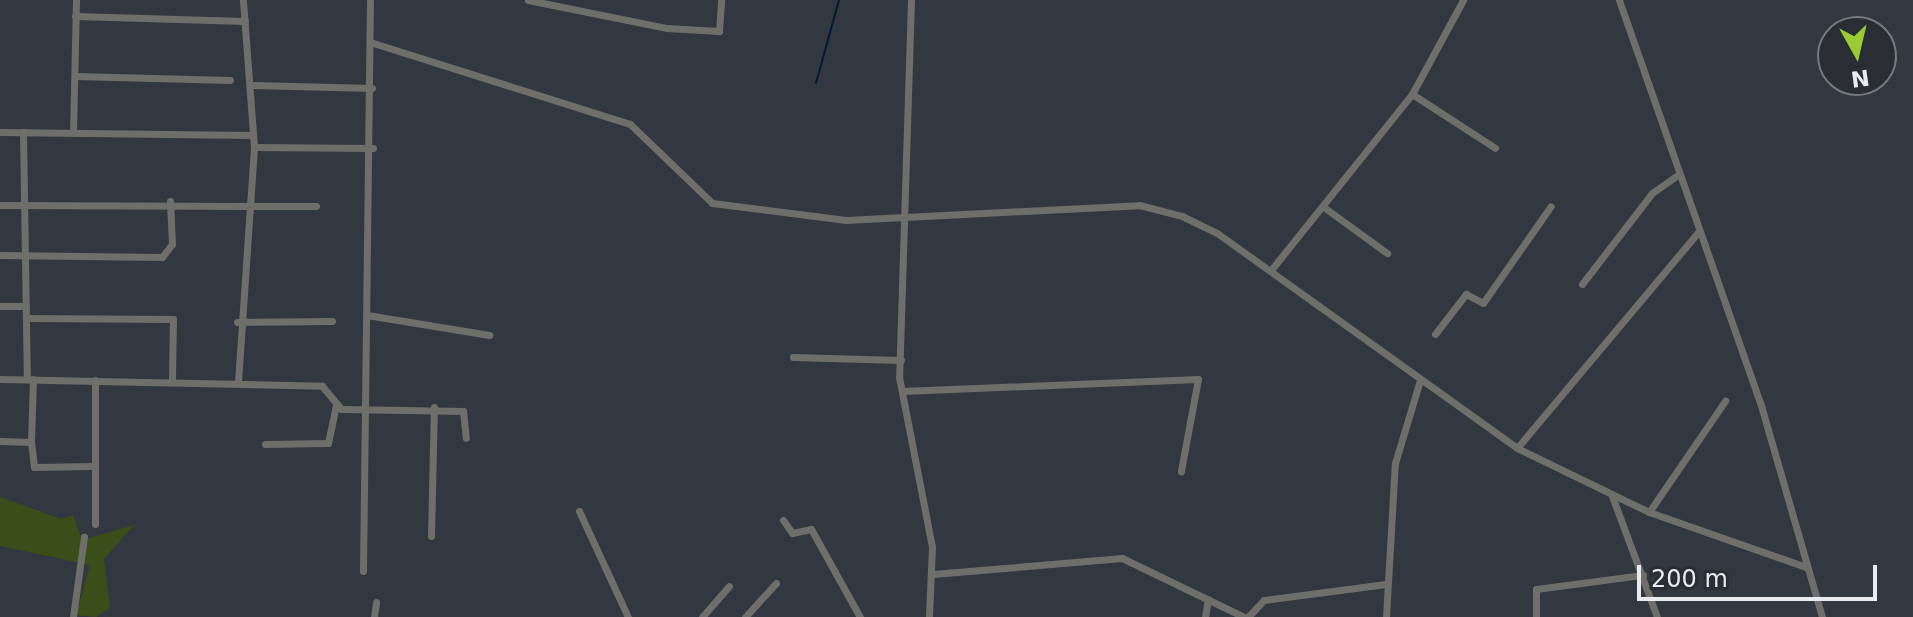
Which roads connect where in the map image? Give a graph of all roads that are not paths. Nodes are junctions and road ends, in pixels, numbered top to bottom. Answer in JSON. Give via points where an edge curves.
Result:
{"nodes":[{"id":1,"x":76,"y":0,"type":"edge"},
{"id":2,"x":243,"y":0,"type":"edge"},
{"id":3,"x":370,"y":0,"type":"edge"},
{"id":4,"x":528,"y":0,"type":"edge"},
{"id":5,"x":721,"y":0,"type":"edge"},
{"id":6,"x":911,"y":0,"type":"edge"},
{"id":7,"x":1463,"y":0,"type":"edge"},
{"id":8,"x":1619,"y":0,"type":"edge"},
{"id":9,"x":75,"y":16,"type":"junction"},
{"id":10,"x":245,"y":21,"type":"junction"},
{"id":11,"x":370,"y":42,"type":"junction"},
{"id":12,"x":76,"y":76,"type":"junction"},
{"id":13,"x":230,"y":80,"type":"dead end"},
{"id":14,"x":253,"y":85,"type":"junction"},
{"id":15,"x":372,"y":88,"type":"junction"},
{"id":16,"x":1412,"y":94,"type":"junction"},
{"id":17,"x":0,"y":132,"type":"edge"},
{"id":18,"x":23,"y":132,"type":"junction"},
{"id":19,"x":73,"y":133,"type":"junction"},
{"id":20,"x":253,"y":135,"type":"junction"},
{"id":21,"x":254,"y":147,"type":"junction"},
{"id":22,"x":373,"y":148,"type":"junction"},
{"id":23,"x":1495,"y":148,"type":"dead end"},
{"id":24,"x":1678,"y":175,"type":"junction"},
{"id":25,"x":28,"y":200,"type":"junction"},
{"id":26,"x":170,"y":201,"type":"junction"},
{"id":27,"x":0,"y":205,"type":"edge"},
{"id":28,"x":249,"y":205,"type":"junction"},
{"id":29,"x":316,"y":206,"type":"dead end"},
{"id":30,"x":1551,"y":206,"type":"dead end"},
{"id":31,"x":1325,"y":208,"type":"junction"},
{"id":32,"x":907,"y":218,"type":"junction"},
{"id":33,"x":1698,"y":232,"type":"junction"},
{"id":34,"x":1387,"y":253,"type":"dead end"},
{"id":35,"x":0,"y":255,"type":"edge"},
{"id":36,"x":27,"y":255,"type":"junction"},
{"id":37,"x":1271,"y":270,"type":"junction"},
{"id":38,"x":1582,"y":284,"type":"dead end"},
{"id":39,"x":0,"y":306,"type":"edge"},
{"id":40,"x":26,"y":306,"type":"junction"},
{"id":41,"x":367,"y":315,"type":"junction"},
{"id":42,"x":27,"y":318,"type":"junction"},
{"id":43,"x":332,"y":321,"type":"dead end"},
{"id":44,"x":237,"y":322,"type":"junction"},
{"id":45,"x":1435,"y":334,"type":"dead end"},
{"id":46,"x":489,"y":335,"type":"dead end"},
{"id":47,"x":793,"y":357,"type":"dead end"},
{"id":48,"x":901,"y":360,"type":"junction"},
{"id":49,"x":0,"y":379,"type":"edge"},
{"id":50,"x":30,"y":379,"type":"junction"},
{"id":51,"x":172,"y":379,"type":"junction"},
{"id":52,"x":95,"y":380,"type":"junction"},
{"id":53,"x":1420,"y":380,"type":"junction"},
{"id":54,"x":238,"y":382,"type":"junction"},
{"id":55,"x":902,"y":391,"type":"junction"},
{"id":56,"x":1725,"y":401,"type":"dead end"},
{"id":57,"x":336,"y":406,"type":"junction"},
{"id":58,"x":363,"y":407,"type":"junction"},
{"id":59,"x":434,"y":407,"type":"junction"},
{"id":60,"x":466,"y":438,"type":"dead end"},
{"id":61,"x":0,"y":441,"type":"edge"},
{"id":62,"x":31,"y":442,"type":"junction"},
{"id":63,"x":265,"y":444,"type":"dead end"},
{"id":64,"x":1517,"y":448,"type":"junction"},
{"id":65,"x":93,"y":466,"type":"junction"},
{"id":66,"x":1181,"y":471,"type":"dead end"},
{"id":67,"x":1612,"y":496,"type":"junction"},
{"id":68,"x":579,"y":511,"type":"dead end"},
{"id":69,"x":1649,"y":512,"type":"junction"},
{"id":70,"x":783,"y":520,"type":"dead end"},
{"id":71,"x":95,"y":524,"type":"dead end"},
{"id":72,"x":431,"y":536,"type":"dead end"},
{"id":73,"x":84,"y":537,"type":"dead end"},
{"id":74,"x":1806,"y":567,"type":"junction"},
{"id":75,"x":363,"y":571,"type":"dead end"},
{"id":76,"x":933,"y":574,"type":"junction"},
{"id":77,"x":1643,"y":575,"type":"junction"},
{"id":78,"x":776,"y":583,"type":"dead end"},
{"id":79,"x":1386,"y":584,"type":"junction"},
{"id":80,"x":729,"y":586,"type":"dead end"},
{"id":81,"x":1208,"y":599,"type":"junction"},
{"id":82,"x":376,"y":602,"type":"dead end"},
{"id":83,"x":73,"y":617,"type":"edge"},
{"id":84,"x":374,"y":617,"type":"edge"},
{"id":85,"x":628,"y":617,"type":"edge"},
{"id":86,"x":702,"y":617,"type":"edge"},
{"id":87,"x":745,"y":617,"type":"edge"},
{"id":88,"x":860,"y":617,"type":"edge"},
{"id":89,"x":929,"y":617,"type":"edge"},
{"id":90,"x":1205,"y":617,"type":"edge"},
{"id":91,"x":1246,"y":617,"type":"edge"},
{"id":92,"x":1386,"y":617,"type":"edge"},
{"id":93,"x":1536,"y":617,"type":"edge"},
{"id":94,"x":1657,"y":617,"type":"edge"},
{"id":95,"x":1822,"y":617,"type":"edge"}],
"edges":[{"from":1,"to":9,"type":"street"},
{"from":2,"to":10,"type":"street"},
{"from":3,"to":11,"type":"street"},
{"from":4,"to":5,"type":"street","via":[[667,28],[719,31]]},
{"from":6,"to":32,"type":"street"},
{"from":7,"to":16,"type":"street"},
{"from":8,"to":24,"type":"street"},
{"from":9,"to":10,"type":"street"},
{"from":9,"to":12,"type":"street"},
{"from":10,"to":14,"type":"street"},
{"from":11,"to":15,"type":"street"},
{"from":11,"to":32,"type":"street","via":[[630,124],[712,203],[846,220]]},
{"from":12,"to":13,"type":"street"},
{"from":12,"to":19,"type":"street"},
{"from":14,"to":15,"type":"street"},
{"from":14,"to":20,"type":"street"},
{"from":15,"to":22,"type":"street"},
{"from":16,"to":23,"type":"street"},
{"from":16,"to":31,"type":"street"},
{"from":17,"to":18,"type":"street"},
{"from":18,"to":19,"type":"street"},
{"from":18,"to":25,"type":"street"},
{"from":19,"to":20,"type":"street"},
{"from":20,"to":21,"type":"street"},
{"from":21,"to":22,"type":"street"},
{"from":21,"to":28,"type":"street"},
{"from":22,"to":41,"type":"street"},
{"from":24,"to":33,"type":"street"},
{"from":24,"to":38,"type":"street","via":[[1652,193]]},
{"from":25,"to":26,"type":"street"},
{"from":25,"to":27,"type":"street"},
{"from":25,"to":36,"type":"street"},
{"from":26,"to":28,"type":"street"},
{"from":26,"to":36,"type":"street","via":[[172,244],[162,257]]},
{"from":28,"to":29,"type":"street"},
{"from":28,"to":44,"type":"street"},
{"from":30,"to":45,"type":"street","via":[[1483,303],[1466,294]]},
{"from":31,"to":34,"type":"street"},
{"from":31,"to":37,"type":"street"},
{"from":32,"to":37,"type":"street","via":[[1139,205],[1217,233]]},
{"from":32,"to":48,"type":"street"},
{"from":33,"to":64,"type":"street"},
{"from":33,"to":74,"type":"street","via":[[1760,402]]},
{"from":35,"to":36,"type":"street"},
{"from":36,"to":40,"type":"street"},
{"from":37,"to":53,"type":"street"},
{"from":39,"to":40,"type":"street"},
{"from":40,"to":42,"type":"street"},
{"from":41,"to":46,"type":"street"},
{"from":41,"to":58,"type":"street"},
{"from":42,"to":50,"type":"street"},
{"from":42,"to":51,"type":"street","via":[[173,319]]},
{"from":43,"to":44,"type":"street"},
{"from":44,"to":54,"type":"street"},
{"from":47,"to":48,"type":"street"},
{"from":48,"to":55,"type":"street"},
{"from":49,"to":50,"type":"street"},
{"from":50,"to":52,"type":"street"},
{"from":50,"to":62,"type":"street"},
{"from":51,"to":52,"type":"street"},
{"from":51,"to":54,"type":"street"},
{"from":52,"to":65,"type":"street"},
{"from":53,"to":64,"type":"street"},
{"from":53,"to":79,"type":"street","via":[[1395,463]]},
{"from":54,"to":57,"type":"street","via":[[322,386],[334,392]]},
{"from":55,"to":66,"type":"street","via":[[1198,379]]},
{"from":55,"to":76,"type":"street"},
{"from":56,"to":69,"type":"street"},
{"from":57,"to":58,"type":"street"},
{"from":57,"to":63,"type":"street","via":[[328,443]]},
{"from":58,"to":59,"type":"street"},
{"from":58,"to":75,"type":"street"},
{"from":59,"to":60,"type":"street","via":[[463,411]]},
{"from":59,"to":72,"type":"street"},
{"from":61,"to":62,"type":"street"},
{"from":62,"to":65,"type":"street","via":[[34,467]]},
{"from":64,"to":67,"type":"street"},
{"from":65,"to":71,"type":"street"},
{"from":67,"to":69,"type":"street"},
{"from":67,"to":77,"type":"street"},
{"from":68,"to":85,"type":"street"},
{"from":69,"to":74,"type":"street"},
{"from":70,"to":88,"type":"street","via":[[792,533],[811,529]]},
{"from":73,"to":83,"type":"street"},
{"from":74,"to":95,"type":"street"},
{"from":76,"to":81,"type":"street","via":[[1122,558]]},
{"from":76,"to":89,"type":"street"},
{"from":77,"to":93,"type":"street","via":[[1536,589]]},
{"from":77,"to":94,"type":"street"},
{"from":78,"to":87,"type":"street"},
{"from":79,"to":91,"type":"street","via":[[1264,600]]},
{"from":79,"to":92,"type":"street"},
{"from":80,"to":86,"type":"street"},
{"from":81,"to":90,"type":"street"},
{"from":81,"to":91,"type":"street"},
{"from":82,"to":84,"type":"street"}]}
